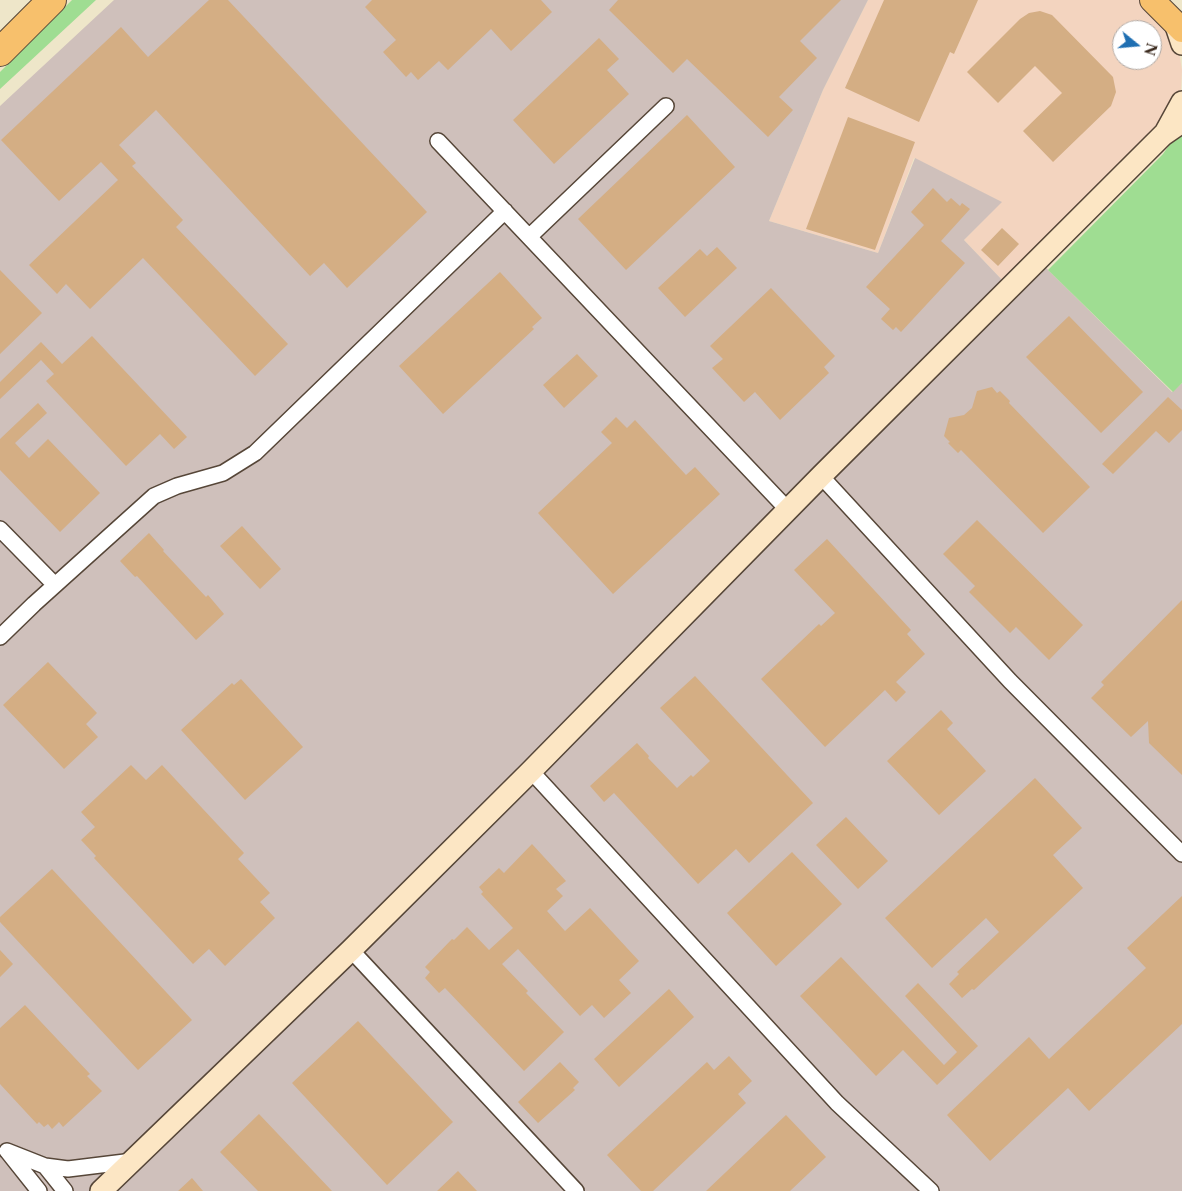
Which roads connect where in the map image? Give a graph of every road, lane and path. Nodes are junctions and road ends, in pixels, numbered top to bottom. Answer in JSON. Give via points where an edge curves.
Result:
{"nodes":[{"id":1,"x":28,"y":0,"type":"edge"},
{"id":2,"x":52,"y":0,"type":"edge"},
{"id":3,"x":1152,"y":0,"type":"edge"},
{"id":4,"x":0,"y":29,"type":"edge"},
{"id":5,"x":1180,"y":32,"type":"edge"},
{"id":6,"x":0,"y":52,"type":"edge"},
{"id":7,"x":1182,"y":103,"type":"edge"},
{"id":8,"x":666,"y":106,"type":"dead end"},
{"id":9,"x":1182,"y":122,"type":"edge"},
{"id":10,"x":1163,"y":135,"type":"junction"},
{"id":11,"x":438,"y":141,"type":"dead end"},
{"id":12,"x":505,"y":211,"type":"junction"},
{"id":13,"x":529,"y":237,"type":"junction"},
{"id":14,"x":821,"y":476,"type":"junction"},
{"id":15,"x":788,"y":510,"type":"junction"},
{"id":16,"x":0,"y":529,"type":"edge"},
{"id":17,"x":54,"y":585,"type":"junction"},
{"id":18,"x":0,"y":637,"type":"edge"},
{"id":19,"x":531,"y":771,"type":"junction"},
{"id":20,"x":1182,"y":854,"type":"edge"},
{"id":21,"x":351,"y":950,"type":"junction"},
{"id":22,"x":3,"y":1148,"type":"edge"},
{"id":23,"x":133,"y":1161,"type":"junction"},
{"id":24,"x":45,"y":1166,"type":"junction"},
{"id":25,"x":39,"y":1191,"type":"edge"},
{"id":26,"x":65,"y":1191,"type":"edge"},
{"id":27,"x":101,"y":1191,"type":"edge"},
{"id":28,"x":576,"y":1191,"type":"edge"},
{"id":29,"x":931,"y":1191,"type":"edge"}],
"edges":[{"from":1,"to":4,"type":"highway"},
{"from":2,"to":6,"type":"highway"},
{"from":3,"to":5,"type":"main road"},
{"from":7,"to":10,"type":"street"},
{"from":8,"to":13,"type":"street"},
{"from":9,"to":10,"type":"street"},
{"from":10,"to":14,"type":"street"},
{"from":11,"to":12,"type":"street"},
{"from":12,"to":13,"type":"street"},
{"from":12,"to":17,"type":"street","via":[[255,453],[223,473],[154,496]]},
{"from":13,"to":15,"type":"street"},
{"from":14,"to":15,"type":"street"},
{"from":14,"to":20,"type":"street","via":[[1010,681]]},
{"from":15,"to":19,"type":"street"},
{"from":16,"to":17,"type":"street"},
{"from":17,"to":18,"type":"street"},
{"from":19,"to":21,"type":"street"},
{"from":19,"to":29,"type":"street","via":[[837,1103]]},
{"from":21,"to":23,"type":"street"},
{"from":21,"to":28,"type":"street"},
{"from":22,"to":24,"type":"street"},
{"from":22,"to":25,"type":"street"},
{"from":23,"to":24,"type":"street","via":[[68,1169]]},
{"from":23,"to":27,"type":"street"},
{"from":24,"to":26,"type":"street"}]}
